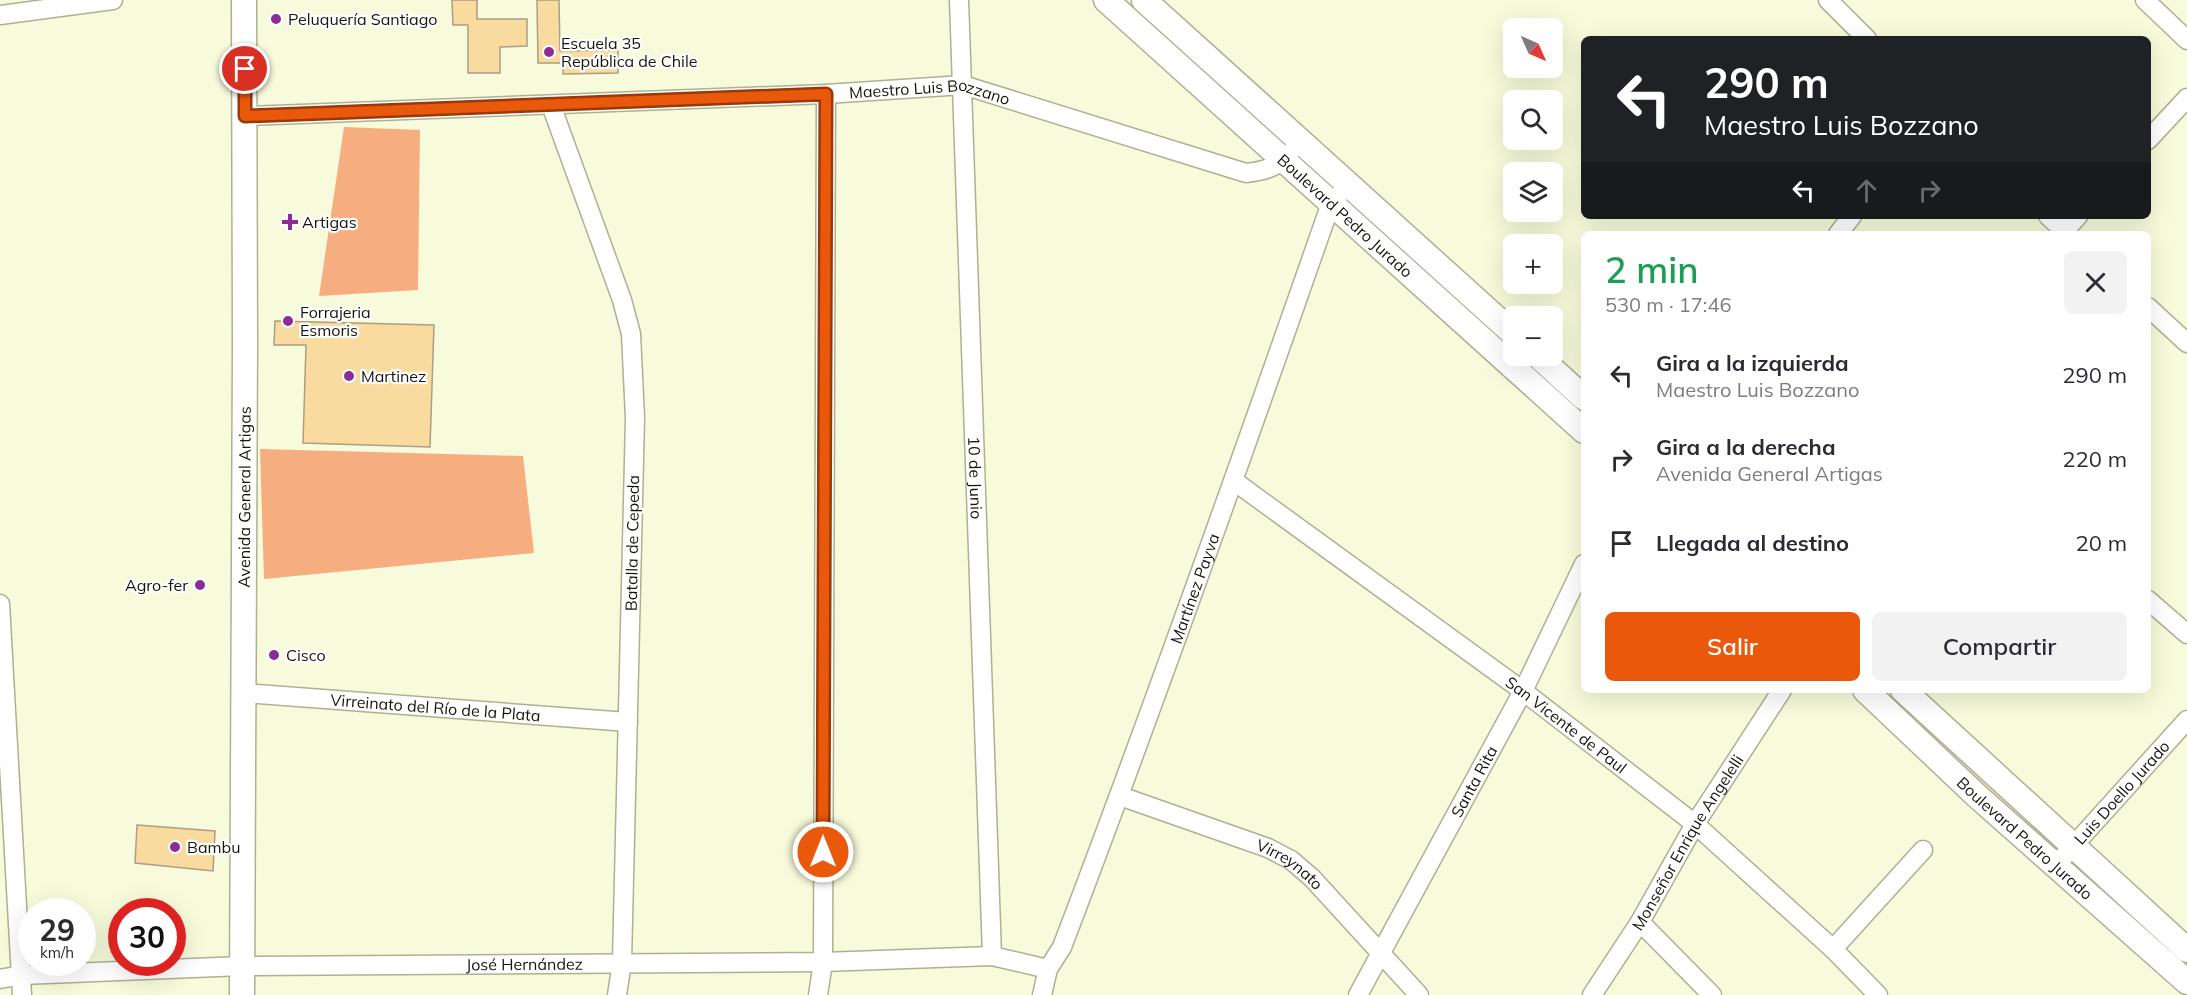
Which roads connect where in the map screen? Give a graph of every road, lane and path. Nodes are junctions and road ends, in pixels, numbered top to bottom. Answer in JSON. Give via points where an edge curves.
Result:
{"nodes":[{"id":1,"x":113,"y":0,"type":"edge"},
{"id":2,"x":244,"y":0,"type":"edge"},
{"id":3,"x":959,"y":0,"type":"edge"},
{"id":4,"x":1106,"y":0,"type":"edge"},
{"id":5,"x":1144,"y":0,"type":"edge"},
{"id":6,"x":1828,"y":0,"type":"edge"},
{"id":7,"x":2145,"y":0,"type":"edge"},
{"id":8,"x":0,"y":15,"type":"edge"},
{"id":9,"x":1864,"y":36,"type":"edge"},
{"id":10,"x":2187,"y":40,"type":"edge"},
{"id":11,"x":963,"y":85,"type":"junction"},
{"id":12,"x":826,"y":94,"type":"junction"},
{"id":13,"x":2187,"y":98,"type":"edge"},
{"id":14,"x":552,"y":105,"type":"junction"},
{"id":15,"x":245,"y":116,"type":"junction"},
{"id":16,"x":2151,"y":137,"type":"edge"},
{"id":17,"x":1301,"y":139,"type":"junction"},
{"id":18,"x":1284,"y":160,"type":"junction"},
{"id":19,"x":1350,"y":184,"type":"junction"},
{"id":20,"x":1331,"y":203,"type":"junction"},
{"id":21,"x":1850,"y":219,"type":"edge"},
{"id":22,"x":2052,"y":219,"type":"edge"},
{"id":23,"x":1840,"y":231,"type":"edge"},
{"id":24,"x":2065,"y":231,"type":"edge"},
{"id":25,"x":2151,"y":314,"type":"edge"},
{"id":26,"x":1503,"y":324,"type":"edge"},
{"id":27,"x":2187,"y":343,"type":"edge"},
{"id":28,"x":1549,"y":366,"type":"edge"},
{"id":29,"x":1563,"y":378,"type":"junction"},
{"id":30,"x":1581,"y":395,"type":"edge"},
{"id":31,"x":1545,"y":397,"type":"junction"},
{"id":32,"x":1581,"y":428,"type":"edge"},
{"id":33,"x":1234,"y":481,"type":"junction"},
{"id":34,"x":1581,"y":570,"type":"edge"},
{"id":35,"x":2151,"y":603,"type":"edge"},
{"id":36,"x":0,"y":604,"type":"edge"},
{"id":37,"x":2187,"y":634,"type":"edge"},
{"id":38,"x":1523,"y":691,"type":"junction"},
{"id":39,"x":244,"y":693,"type":"junction"},
{"id":40,"x":1780,"y":693,"type":"edge"},
{"id":41,"x":1868,"y":693,"type":"edge"},
{"id":42,"x":1906,"y":693,"type":"edge"},
{"id":43,"x":2187,"y":720,"type":"edge"},
{"id":44,"x":628,"y":722,"type":"junction"},
{"id":45,"x":1120,"y":796,"type":"junction"},
{"id":46,"x":1695,"y":824,"type":"junction"},
{"id":47,"x":2073,"y":847,"type":"junction"},
{"id":48,"x":1923,"y":850,"type":"dead end"},
{"id":49,"x":2056,"y":865,"type":"junction"},
{"id":50,"x":18,"y":908,"type":"edge"},
{"id":51,"x":1640,"y":922,"type":"junction"},
{"id":52,"x":1833,"y":949,"type":"junction"},
{"id":53,"x":2187,"y":950,"type":"edge"},
{"id":54,"x":992,"y":956,"type":"junction"},
{"id":55,"x":1381,"y":956,"type":"junction"},
{"id":56,"x":622,"y":962,"type":"junction"},
{"id":57,"x":823,"y":962,"type":"junction"},
{"id":58,"x":242,"y":966,"type":"junction"},
{"id":59,"x":1048,"y":969,"type":"junction"},
{"id":60,"x":96,"y":972,"type":"edge"},
{"id":61,"x":18,"y":976,"type":"edge"},
{"id":62,"x":22,"y":976,"type":"edge"},
{"id":63,"x":0,"y":979,"type":"edge"},
{"id":64,"x":2187,"y":982,"type":"edge"},
{"id":65,"x":22,"y":995,"type":"edge"},
{"id":66,"x":242,"y":995,"type":"edge"},
{"id":67,"x":617,"y":995,"type":"edge"},
{"id":68,"x":818,"y":995,"type":"edge"},
{"id":69,"x":1042,"y":995,"type":"edge"},
{"id":70,"x":1358,"y":995,"type":"edge"},
{"id":71,"x":1419,"y":995,"type":"edge"},
{"id":72,"x":1592,"y":995,"type":"edge"},
{"id":73,"x":1712,"y":995,"type":"edge"},
{"id":74,"x":1878,"y":995,"type":"edge"}],
"edges":[{"from":1,"to":8,"type":"street"},
{"from":2,"to":15,"type":"main road","name":"Avenida General Artigas"},
{"from":3,"to":11,"type":"street","name":"10 de Junio"},
{"from":4,"to":18,"type":"main road","name":"Boulevard Pedro Jurado"},
{"from":5,"to":17,"type":"main road","name":"Boulevard Pedro Jurado"},
{"from":6,"to":9,"type":"street"},
{"from":7,"to":10,"type":"street"},
{"from":11,"to":12,"type":"street","name":"Maestro Luis Bozzano"},
{"from":11,"to":18,"type":"street","name":"Maestro Luis Bozzano","via":[[1246,173],[1264,171]]},
{"from":11,"to":54,"type":"street","name":"10 de Junio"},
{"from":12,"to":14,"type":"street","name":"Maestro Luis Bozzano"},
{"from":12,"to":57,"type":"street"},
{"from":13,"to":16,"type":"street"},
{"from":14,"to":15,"type":"street","name":"Maestro Luis Bozzano"},
{"from":14,"to":44,"type":"street","name":"Batalla de Cepeda","via":[[631,334],[635,418]]},
{"from":15,"to":39,"type":"main road","name":"Avenida General Artigas"},
{"from":17,"to":18,"type":"street","name":"Maestro Luis Bozzano"},
{"from":17,"to":19,"type":"main road","name":"Boulevard Pedro Jurado"},
{"from":18,"to":20,"type":"main road","name":"Boulevard Pedro Jurado"},
{"from":19,"to":20,"type":"street","name":"Martínez Payva"},
{"from":19,"to":26,"type":"main road","name":"Boulevard Pedro Jurado"},
{"from":20,"to":31,"type":"main road","name":"Boulevard Pedro Jurado"},
{"from":20,"to":33,"type":"street","name":"Martínez Payva"},
{"from":21,"to":23,"type":"street"},
{"from":22,"to":24,"type":"street"},
{"from":25,"to":27,"type":"street"},
{"from":28,"to":29,"type":"main road"},
{"from":29,"to":30,"type":"main road"},
{"from":29,"to":31,"type":"main road"},
{"from":31,"to":32,"type":"main road","name":"Boulevard Pedro Jurado"},
{"from":33,"to":38,"type":"street","name":"San Vicente de Paul"},
{"from":33,"to":45,"type":"street","name":"Martínez Payva"},
{"from":34,"to":38,"type":"street","name":"Santa Rita"},
{"from":35,"to":37,"type":"street"},
{"from":36,"to":50,"type":"street"},
{"from":38,"to":46,"type":"street","name":"San Vicente de Paul"},
{"from":38,"to":55,"type":"street","name":"Santa Rita"},
{"from":39,"to":44,"type":"street","name":"Virreinato del Río de la Plata"},
{"from":39,"to":58,"type":"main road","name":"Avenida General Artigas"},
{"from":40,"to":46,"type":"street","name":"Monseñor Enrique Angelelli"},
{"from":41,"to":49,"type":"main road","name":"Boulevard Pedro Jurado"},
{"from":42,"to":47,"type":"main road","name":"Boulevard Pedro Jurado"},
{"from":43,"to":47,"type":"street","name":"Luis Doello Jurado"},
{"from":44,"to":56,"type":"street","name":"Batalla de Cepeda"},
{"from":45,"to":55,"type":"street","name":"Virreynato","via":[[1268,848],[1291,860],[1312,878]]},
{"from":45,"to":59,"type":"street","name":"Martínez Payva","via":[[1062,947]]},
{"from":46,"to":51,"type":"street","name":"Monseñor Enrique Angelelli"},
{"from":46,"to":52,"type":"street","name":"San Vicente de Paul"},
{"from":47,"to":49,"type":"street","name":"Luis Doello Jurado"},
{"from":47,"to":53,"type":"main road","name":"Boulevard Pedro Jurado"},
{"from":48,"to":52,"type":"street"},
{"from":49,"to":64,"type":"main road","name":"Boulevard Pedro Jurado"},
{"from":51,"to":72,"type":"street","name":"Monseñor Enrique Angelelli"},
{"from":51,"to":73,"type":"street"},
{"from":52,"to":74,"type":"street","name":"San Vicente de Paul"},
{"from":54,"to":57,"type":"street","name":"José Hernández"},
{"from":54,"to":59,"type":"street","name":"José Hernández"},
{"from":55,"to":70,"type":"street","name":"Santa Rita"},
{"from":55,"to":71,"type":"street","name":"Virreynato"},
{"from":56,"to":57,"type":"street","name":"José Hernández"},
{"from":56,"to":58,"type":"street","name":"José Hernández"},
{"from":56,"to":67,"type":"street","name":"Batalla de Cepeda"},
{"from":57,"to":68,"type":"street"},
{"from":58,"to":60,"type":"street","name":"José Hernández"},
{"from":58,"to":66,"type":"main road","name":"Avenida General Artigas"},
{"from":59,"to":69,"type":"street","name":"Martínez Payva"},
{"from":61,"to":63,"type":"street","name":"José Hernández"},
{"from":62,"to":65,"type":"street"}]}
